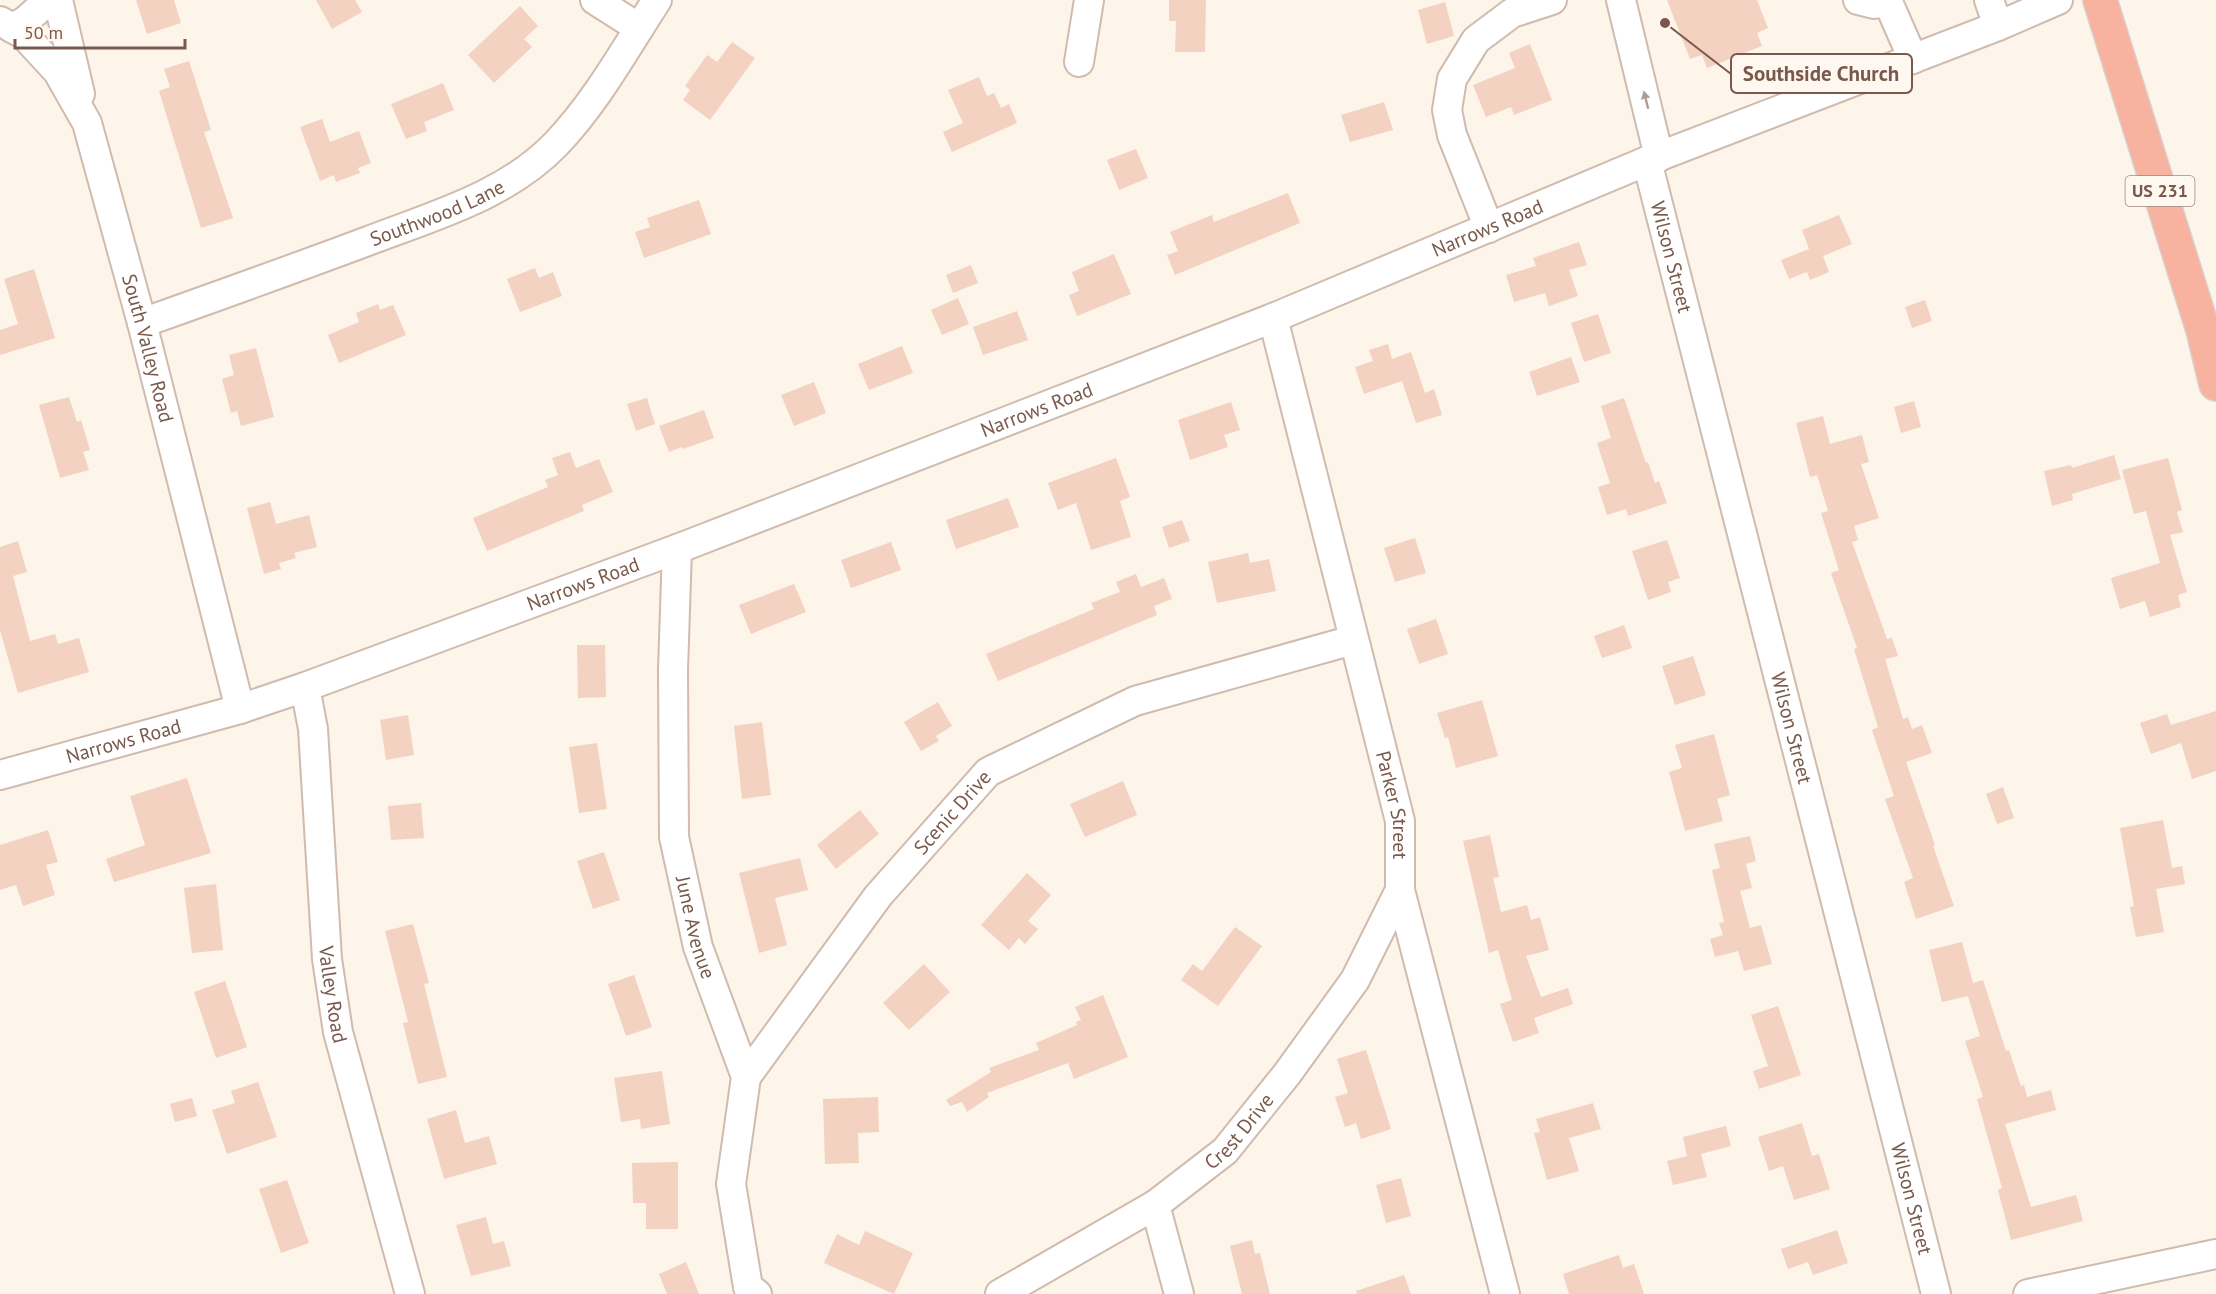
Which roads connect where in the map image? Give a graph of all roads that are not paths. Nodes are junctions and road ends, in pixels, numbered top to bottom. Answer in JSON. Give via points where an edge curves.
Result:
{"nodes":[{"id":1,"x":49,"y":0,"type":"edge"},
{"id":2,"x":58,"y":0,"type":"edge"},
{"id":3,"x":595,"y":0,"type":"edge"},
{"id":4,"x":657,"y":0,"type":"edge"},
{"id":5,"x":1089,"y":0,"type":"edge"},
{"id":6,"x":1552,"y":0,"type":"edge"},
{"id":7,"x":1621,"y":0,"type":"edge"},
{"id":8,"x":1858,"y":0,"type":"edge"},
{"id":9,"x":2058,"y":0,"type":"edge"},
{"id":10,"x":2100,"y":0,"type":"edge"},
{"id":11,"x":1994,"y":13,"type":"edge"},
{"id":12,"x":6,"y":24,"type":"edge"},
{"id":13,"x":639,"y":28,"type":"junction"},
{"id":14,"x":1912,"y":59,"type":"junction"},
{"id":15,"x":1079,"y":62,"type":"dead end"},
{"id":16,"x":87,"y":123,"type":"junction"},
{"id":17,"x":1653,"y":159,"type":"junction"},
{"id":18,"x":1489,"y":228,"type":"junction"},
{"id":19,"x":1273,"y":318,"type":"junction"},
{"id":20,"x":142,"y":323,"type":"junction"},
{"id":21,"x":2216,"y":384,"type":"edge"},
{"id":22,"x":677,"y":549,"type":"junction"},
{"id":23,"x":1353,"y":640,"type":"junction"},
{"id":24,"x":305,"y":687,"type":"junction"},
{"id":25,"x":240,"y":709,"type":"junction"},
{"id":26,"x":0,"y":775,"type":"edge"},
{"id":27,"x":1400,"y":890,"type":"junction"},
{"id":28,"x":746,"y":1077,"type":"junction"},
{"id":29,"x":1155,"y":1205,"type":"junction"},
{"id":30,"x":2216,"y":1254,"type":"edge"},
{"id":31,"x":410,"y":1294,"type":"edge"},
{"id":32,"x":757,"y":1294,"type":"edge"},
{"id":33,"x":1000,"y":1294,"type":"edge"},
{"id":34,"x":1179,"y":1294,"type":"edge"},
{"id":35,"x":1505,"y":1294,"type":"edge"},
{"id":36,"x":1936,"y":1294,"type":"edge"},
{"id":37,"x":2028,"y":1294,"type":"edge"}],
"edges":[{"from":1,"to":12,"type":"street","via":[[26,21]]},
{"from":2,"to":16,"type":"street"},
{"from":3,"to":13,"type":"street"},
{"from":4,"to":13,"type":"street","name":"Southwood Lane"},
{"from":5,"to":15,"type":"street"},
{"from":6,"to":18,"type":"street","via":[[1512,14],[1476,40],[1452,79],[1447,110],[1452,135]]},
{"from":17,"to":7,"type":"street","name":"Wilson Street","one_way":true},
{"from":8,"to":14,"type":"street","via":[[1888,2]]},
{"from":9,"to":11,"type":"street","name":"Narrows Road"},
{"from":10,"to":21,"type":"highway","number":"US 231"},
{"from":11,"to":14,"type":"street","name":"Narrows Road"},
{"from":12,"to":16,"type":"street","name":"South Valley Road","via":[[23,34],[58,72]]},
{"from":13,"to":20,"type":"street","name":"Southwood Lane","via":[[588,106],[555,145],[507,183],[459,206]]},
{"from":14,"to":17,"type":"street","name":"Narrows Road"},
{"from":16,"to":20,"type":"street","name":"South Valley Road"},
{"from":17,"to":18,"type":"street","name":"Narrows Road"},
{"from":17,"to":36,"type":"street","name":"Wilson Street"},
{"from":18,"to":19,"type":"street","name":"Narrows Road"},
{"from":19,"to":22,"type":"street","name":"Narrows Road"},
{"from":19,"to":23,"type":"street","name":"Parker Street"},
{"from":20,"to":25,"type":"street","name":"South Valley Road"},
{"from":22,"to":24,"type":"street","name":"Narrows Road"},
{"from":22,"to":28,"type":"street","name":"June Avenue","via":[[674,837],[698,947]]},
{"from":23,"to":27,"type":"street","name":"Parker Street","via":[[1400,821]]},
{"from":23,"to":28,"type":"street","name":"Scenic Drive","via":[[1135,701],[988,772],[878,896]]},
{"from":24,"to":25,"type":"street","name":"Narrows Road"},
{"from":24,"to":31,"type":"street","name":"Valley Road","via":[[313,729],[327,959],[338,1032]]},
{"from":25,"to":26,"type":"street","name":"Narrows Road"},
{"from":27,"to":29,"type":"street","name":"Crest Drive","via":[[1355,980],[1287,1074],[1225,1151]]},
{"from":27,"to":35,"type":"street","name":"Parker Street"},
{"from":28,"to":32,"type":"street","name":"June Avenue","via":[[731,1184],[748,1287]]},
{"from":29,"to":33,"type":"street","name":"Crest Drive"},
{"from":29,"to":34,"type":"street"},
{"from":30,"to":37,"type":"street"}]}
